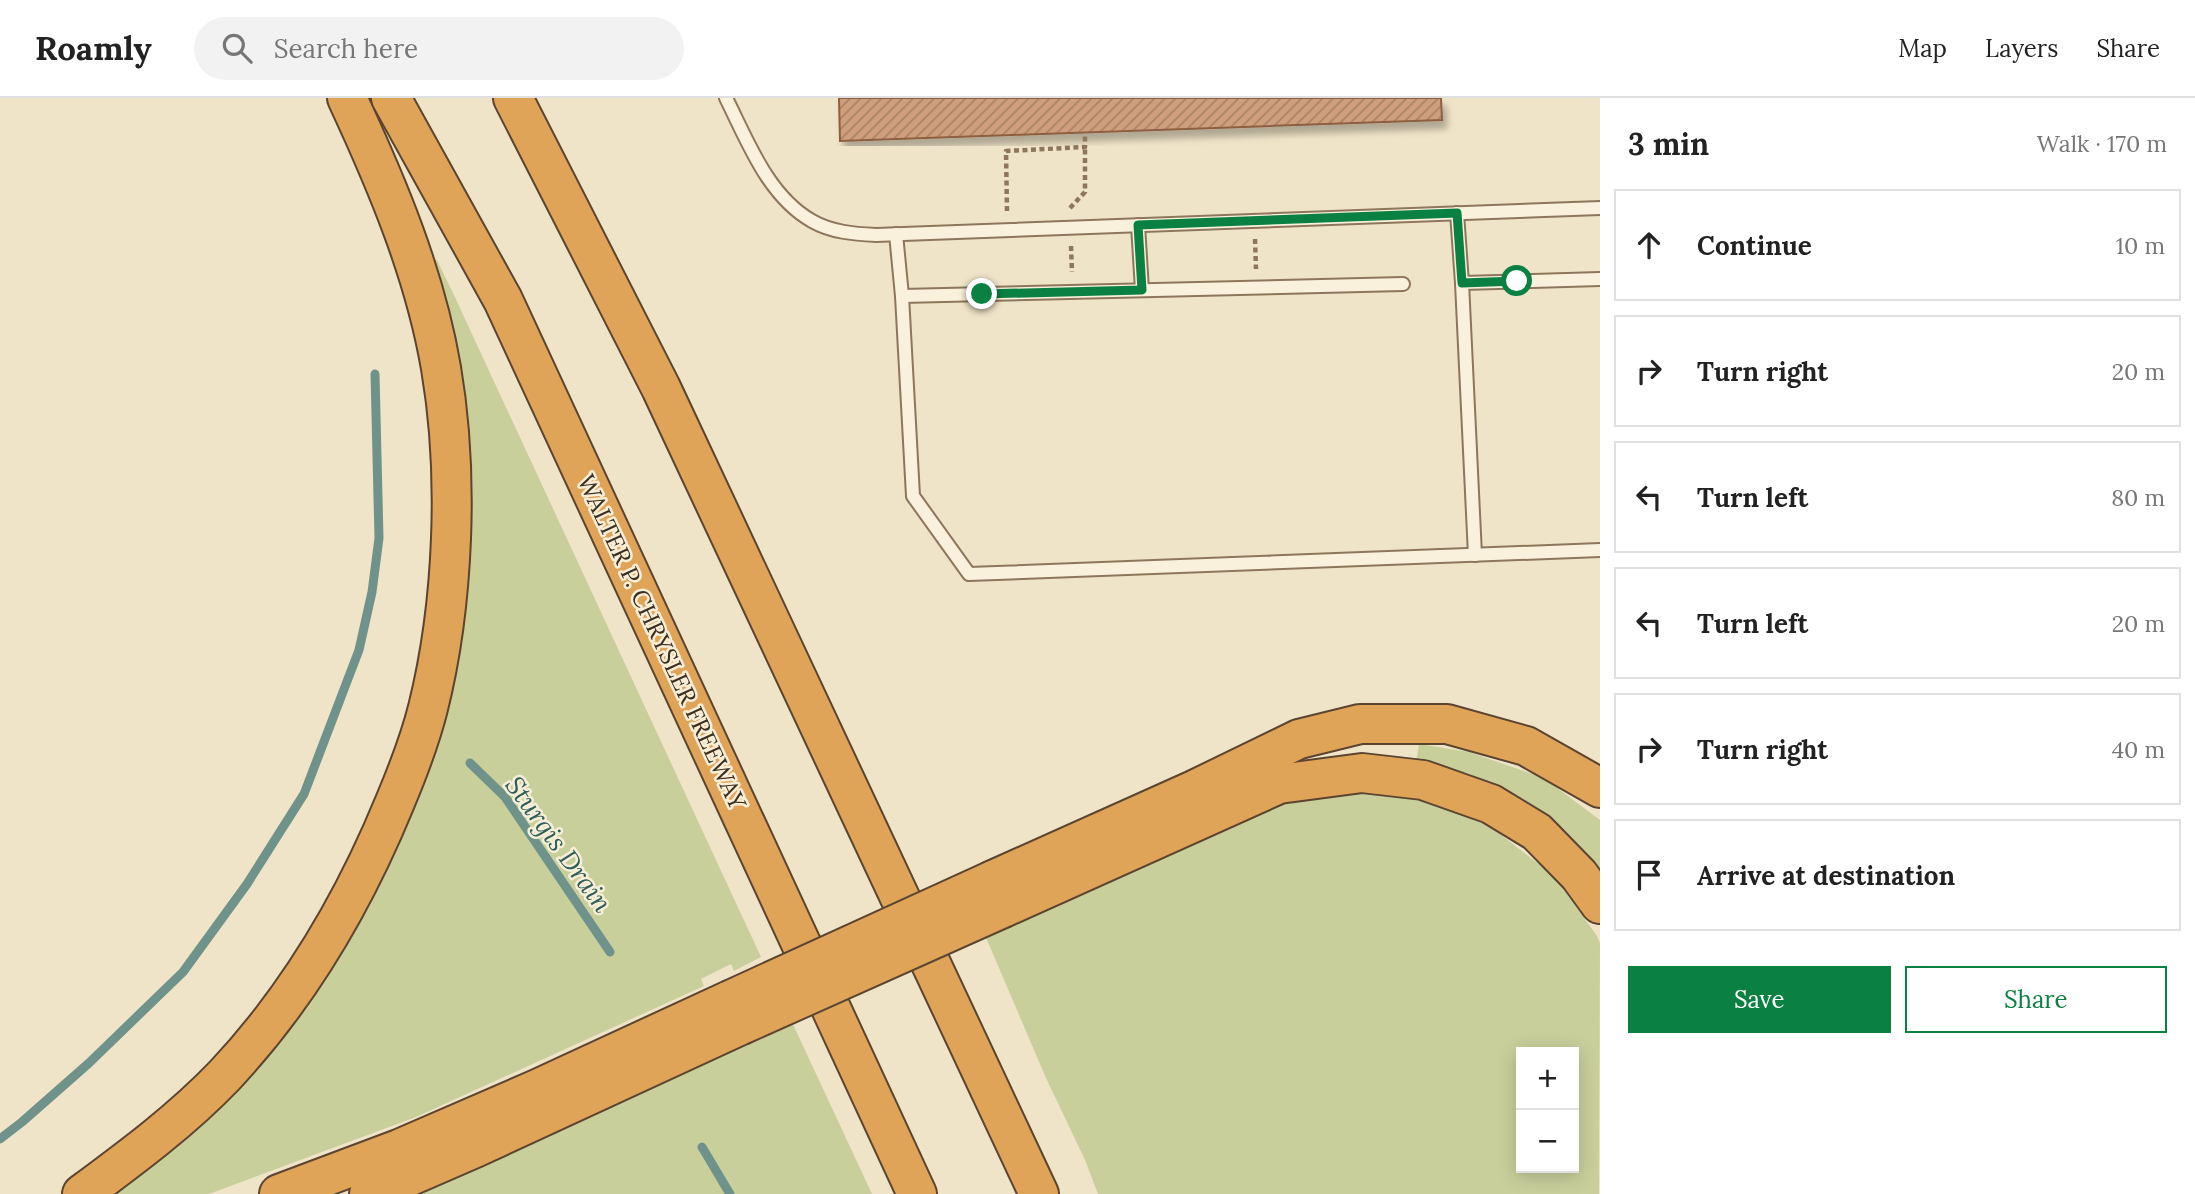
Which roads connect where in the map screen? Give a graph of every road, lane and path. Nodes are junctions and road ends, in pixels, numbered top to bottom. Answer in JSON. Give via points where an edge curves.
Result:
{"nodes":[{"id":1,"x":347,"y":98,"type":"edge"},
{"id":2,"x":391,"y":98,"type":"edge"},
{"id":3,"x":513,"y":98,"type":"edge"},
{"id":4,"x":726,"y":98,"type":"edge"},
{"id":5,"x":1085,"y":133,"type":"dead end"},
{"id":6,"x":1085,"y":147,"type":"junction"},
{"id":7,"x":1600,"y":208,"type":"edge"},
{"id":8,"x":1070,"y":209,"type":"dead end"},
{"id":9,"x":1007,"y":212,"type":"dead end"},
{"id":10,"x":1457,"y":213,"type":"junction"},
{"id":11,"x":1138,"y":225,"type":"junction"},
{"id":12,"x":896,"y":234,"type":"junction"},
{"id":13,"x":1600,"y":279,"type":"edge"},
{"id":14,"x":1462,"y":283,"type":"junction"},
{"id":15,"x":1403,"y":284,"type":"dead end"},
{"id":16,"x":1142,"y":290,"type":"junction"},
{"id":17,"x":902,"y":296,"type":"junction"},
{"id":18,"x":1600,"y":550,"type":"edge"},
{"id":19,"x":1475,"y":555,"type":"junction"},
{"id":20,"x":1600,"y":788,"type":"edge"},
{"id":21,"x":998,"y":894,"type":"junction"},
{"id":22,"x":1600,"y":904,"type":"edge"},
{"id":23,"x":734,"y":1013,"type":"junction"},
{"id":24,"x":1040,"y":1191,"type":"edge"},
{"id":25,"x":82,"y":1194,"type":"edge"},
{"id":26,"x":279,"y":1194,"type":"edge"},
{"id":27,"x":369,"y":1194,"type":"edge"},
{"id":28,"x":917,"y":1194,"type":"edge"}],
"edges":[{"from":1,"to":25,"type":"highway","via":[[413,260],[441,369],[452,475],[451,538],[428,708],[410,767],[379,839],[296,990],[225,1075],[178,1120]]},
{"from":2,"to":28,"type":"highway","name":"WALTER P. CHRYSLER FREEWAY","via":[[503,300]]},
{"from":3,"to":24,"type":"highway","via":[[667,400]]},
{"from":4,"to":12,"type":"lane","via":[[767,176],[795,209],[814,222],[849,233]]},
{"from":5,"to":6,"type":"path"},
{"from":6,"to":8,"type":"path","via":[[1085,192]]},
{"from":6,"to":9,"type":"path","via":[[1006,151]]},
{"from":7,"to":10,"type":"lane"},
{"from":10,"to":11,"type":"lane"},
{"from":10,"to":14,"type":"lane"},
{"from":11,"to":12,"type":"lane"},
{"from":11,"to":16,"type":"lane"},
{"from":12,"to":17,"type":"lane"},
{"from":13,"to":14,"type":"lane"},
{"from":14,"to":19,"type":"lane"},
{"from":15,"to":16,"type":"lane"},
{"from":16,"to":17,"type":"lane"},
{"from":17,"to":19,"type":"lane","via":[[913,496],[969,574]]},
{"from":18,"to":19,"type":"lane"},
{"from":20,"to":21,"type":"highway","via":[[1526,746],[1447,723],[1360,723],[1299,738]]},
{"from":21,"to":22,"type":"highway","via":[[1279,785],[1362,773],[1423,780],[1490,804],[1537,832],[1579,874]]},
{"from":21,"to":23,"type":"highway","bridge":true},
{"from":23,"to":26,"type":"highway"},
{"from":23,"to":27,"type":"highway","via":[[477,1147]]}]}
